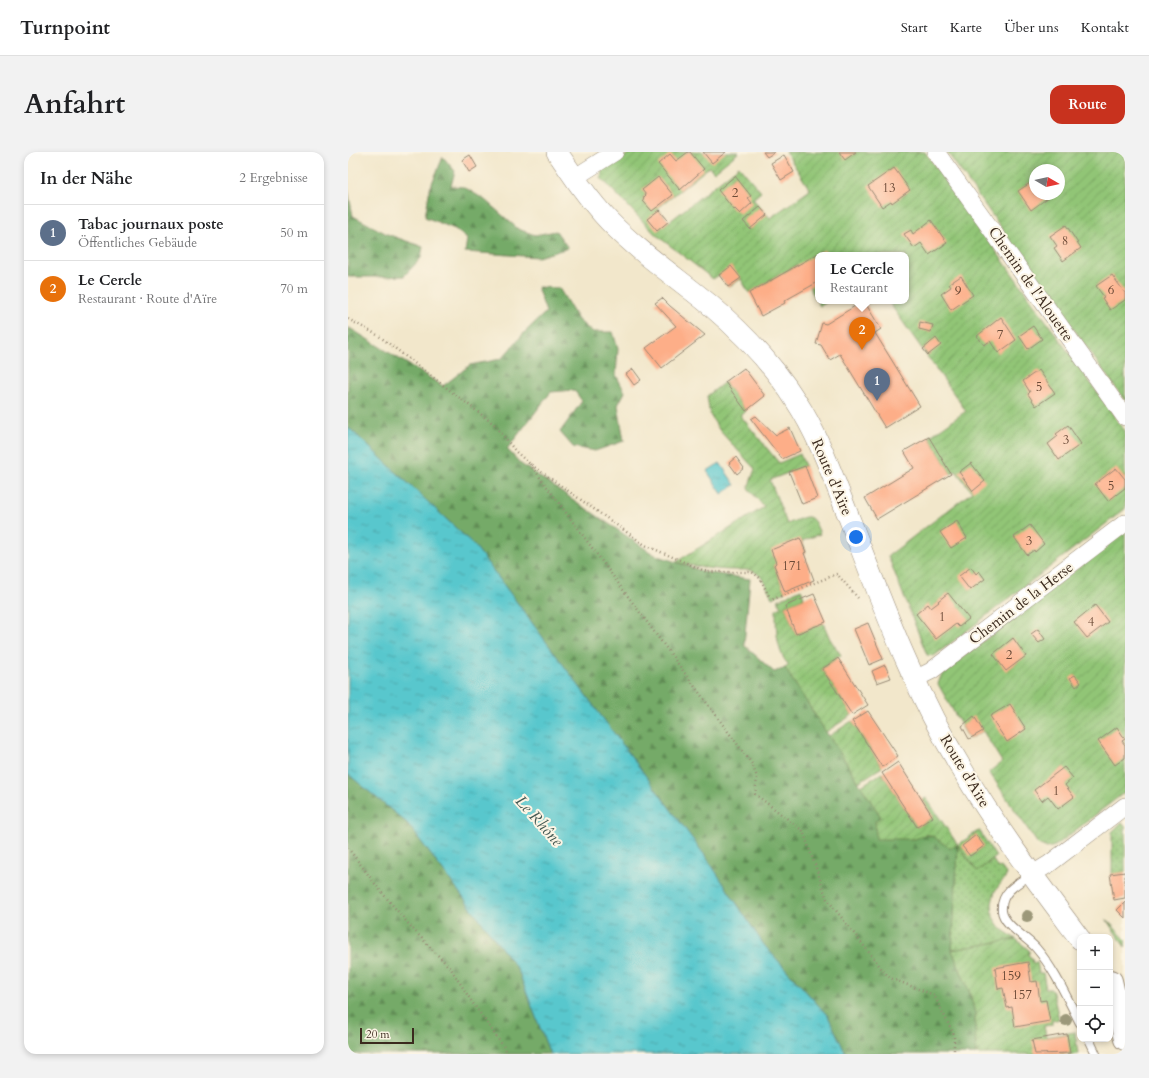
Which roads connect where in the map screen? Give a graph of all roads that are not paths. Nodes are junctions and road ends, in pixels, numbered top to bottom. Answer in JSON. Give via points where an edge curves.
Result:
{"nodes":[{"id":1,"x":556,"y":152,"type":"edge"},
{"id":2,"x":615,"y":152,"type":"edge"},
{"id":3,"x":936,"y":152,"type":"edge"},
{"id":4,"x":574,"y":178,"type":"junction"},
{"id":5,"x":1125,"y":417,"type":"edge"},
{"id":6,"x":1125,"y":523,"type":"edge"},
{"id":7,"x":915,"y":679,"type":"junction"},
{"id":8,"x":1125,"y":806,"type":"edge"},
{"id":9,"x":1031,"y":875,"type":"junction"},
{"id":10,"x":1077,"y":935,"type":"edge"},
{"id":11,"x":1113,"y":984,"type":"edge"},
{"id":12,"x":1113,"y":992,"type":"edge"},
{"id":13,"x":1125,"y":1001,"type":"edge"},
{"id":14,"x":1077,"y":1017,"type":"edge"},
{"id":15,"x":1125,"y":1039,"type":"edge"},
{"id":16,"x":1090,"y":1042,"type":"edge"},
{"id":17,"x":1096,"y":1054,"type":"edge"}],
"edges":[{"from":1,"to":4,"type":"street","name":"Route d'Aïre"},
{"from":2,"to":4,"type":"street"},
{"from":3,"to":5,"type":"street","name":"Chemin de l'Alouette"},
{"from":4,"to":7,"type":"street","name":"Route d'Aïre","via":[[609,221],[710,305],[778,374],[820,445]]},
{"from":6,"to":7,"type":"street","name":"Chemin de la Herse","via":[[931,671]]},
{"from":7,"to":9,"type":"street","name":"Route d'Aïre","via":[[962,770]]},
{"from":8,"to":9,"type":"street"},
{"from":9,"to":10,"type":"street","name":"Route d'Aïre"},
{"from":9,"to":14,"type":"lane","via":[[1008,891],[1002,904],[1003,917],[1050,967]]},
{"from":11,"to":13,"type":"street"},
{"from":12,"to":15,"type":"main road"},
{"from":16,"to":17,"type":"lane"}]}
